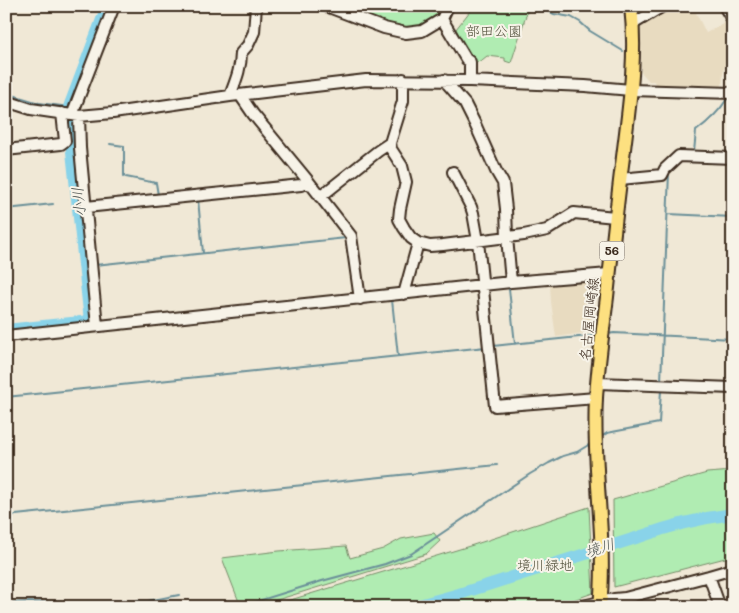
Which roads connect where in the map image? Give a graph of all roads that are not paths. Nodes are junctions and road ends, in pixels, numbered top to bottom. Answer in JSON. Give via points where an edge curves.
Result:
{"nodes":[{"id":1,"x":114,"y":6,"type":"edge"},
{"id":2,"x":256,"y":6,"type":"edge"},
{"id":3,"x":326,"y":6,"type":"edge"},
{"id":4,"x":448,"y":6,"type":"edge"},
{"id":5,"x":631,"y":6,"type":"edge"},
{"id":6,"x":663,"y":6,"type":"edge"},
{"id":7,"x":724,"y":6,"type":"edge"},
{"id":8,"x":442,"y":19,"type":"junction"},
{"id":9,"x":733,"y":21,"type":"edge"},
{"id":10,"x":633,"y":24,"type":"junction"},
{"id":11,"x":403,"y":79,"type":"junction"},
{"id":12,"x":444,"y":80,"type":"junction"},
{"id":13,"x":470,"y":81,"type":"junction"},
{"id":14,"x":631,"y":90,"type":"junction"},
{"id":15,"x":733,"y":93,"type":"edge"},
{"id":16,"x":235,"y":96,"type":"junction"},
{"id":17,"x":6,"y":101,"type":"edge"},
{"id":18,"x":70,"y":115,"type":"junction"},
{"id":19,"x":390,"y":143,"type":"junction"},
{"id":20,"x":6,"y":150,"type":"edge"},
{"id":21,"x":733,"y":158,"type":"edge"},
{"id":22,"x":453,"y":172,"type":"dead end"},
{"id":23,"x":620,"y":179,"type":"junction"},
{"id":24,"x":309,"y":182,"type":"junction"},
{"id":25,"x":320,"y":197,"type":"junction"},
{"id":26,"x":86,"y":207,"type":"junction"},
{"id":27,"x":615,"y":217,"type":"junction"},
{"id":28,"x":507,"y":237,"type":"junction"},
{"id":29,"x":478,"y":241,"type":"junction"},
{"id":30,"x":418,"y":243,"type":"junction"},
{"id":31,"x":609,"y":274,"type":"junction"},
{"id":32,"x":511,"y":282,"type":"junction"},
{"id":33,"x":482,"y":286,"type":"junction"},
{"id":34,"x":404,"y":294,"type":"junction"},
{"id":35,"x":360,"y":299,"type":"junction"},
{"id":36,"x":97,"y":326,"type":"junction"},
{"id":37,"x":6,"y":336,"type":"edge"},
{"id":38,"x":598,"y":383,"type":"junction"},
{"id":39,"x":733,"y":388,"type":"edge"},
{"id":40,"x":596,"y":398,"type":"junction"},
{"id":41,"x":733,"y":569,"type":"edge"},
{"id":42,"x":709,"y":576,"type":"junction"},
{"id":43,"x":614,"y":603,"type":"edge"},
{"id":44,"x":600,"y":605,"type":"edge"},
{"id":45,"x":578,"y":607,"type":"edge"},
{"id":46,"x":720,"y":607,"type":"edge"}],
"edges":[{"from":1,"to":18,"type":"street"},
{"from":2,"to":16,"type":"street","via":[[254,32],[241,53]]},
{"from":3,"to":8,"type":"street","via":[[406,33],[422,31]]},
{"from":4,"to":8,"type":"street"},
{"from":5,"to":10,"type":"main road","name":"名古屋岡崎線","number":"56"},
{"from":6,"to":10,"type":"street"},
{"from":7,"to":9,"type":"street"},
{"from":8,"to":13,"type":"street","via":[[470,62]]},
{"from":10,"to":14,"type":"main road","name":"名古屋岡崎線","number":"56"},
{"from":11,"to":12,"type":"street"},
{"from":11,"to":16,"type":"street","via":[[366,80]]},
{"from":11,"to":19,"type":"street","via":[[403,101]]},
{"from":12,"to":13,"type":"street"},
{"from":12,"to":28,"type":"street","via":[[465,104],[503,183]]},
{"from":13,"to":14,"type":"street"},
{"from":14,"to":15,"type":"street"},
{"from":14,"to":23,"type":"main road","name":"名古屋岡崎線","number":"56"},
{"from":16,"to":18,"type":"street","via":[[113,113]]},
{"from":16,"to":24,"type":"street"},
{"from":17,"to":18,"type":"street"},
{"from":18,"to":20,"type":"street","via":[[65,141],[61,144]]},
{"from":18,"to":26,"type":"street","via":[[80,148]]},
{"from":19,"to":25,"type":"street"},
{"from":19,"to":30,"type":"street","via":[[406,182],[399,219],[410,238]]},
{"from":21,"to":23,"type":"street","via":[[679,156],[662,175]]},
{"from":22,"to":29,"type":"street","via":[[468,199]]},
{"from":23,"to":27,"type":"main road","name":"名古屋岡崎線","number":"56"},
{"from":24,"to":25,"type":"street"},
{"from":24,"to":26,"type":"street"},
{"from":25,"to":35,"type":"street","via":[[351,236]]},
{"from":26,"to":36,"type":"street"},
{"from":27,"to":28,"type":"street","via":[[574,213],[547,230]]},
{"from":27,"to":31,"type":"main road","name":"名古屋岡崎線","number":"56"},
{"from":28,"to":29,"type":"street"},
{"from":28,"to":32,"type":"street"},
{"from":29,"to":30,"type":"street","via":[[430,246]]},
{"from":29,"to":33,"type":"street"},
{"from":30,"to":34,"type":"street"},
{"from":31,"to":32,"type":"street"},
{"from":31,"to":38,"type":"main road","name":"名古屋岡崎線","number":"56"},
{"from":32,"to":33,"type":"street"},
{"from":33,"to":34,"type":"street"},
{"from":33,"to":40,"type":"street","via":[[495,406]]},
{"from":34,"to":35,"type":"street"},
{"from":35,"to":36,"type":"street"},
{"from":36,"to":37,"type":"street"},
{"from":38,"to":39,"type":"street"},
{"from":38,"to":40,"type":"main road","name":"名古屋岡崎線","number":"56"},
{"from":40,"to":44,"type":"main road","name":"名古屋岡崎線","number":"56"},
{"from":41,"to":42,"type":"street"},
{"from":42,"to":43,"type":"street"},
{"from":42,"to":46,"type":"street"},
{"from":43,"to":44,"type":"street"},
{"from":44,"to":45,"type":"street"}]}
